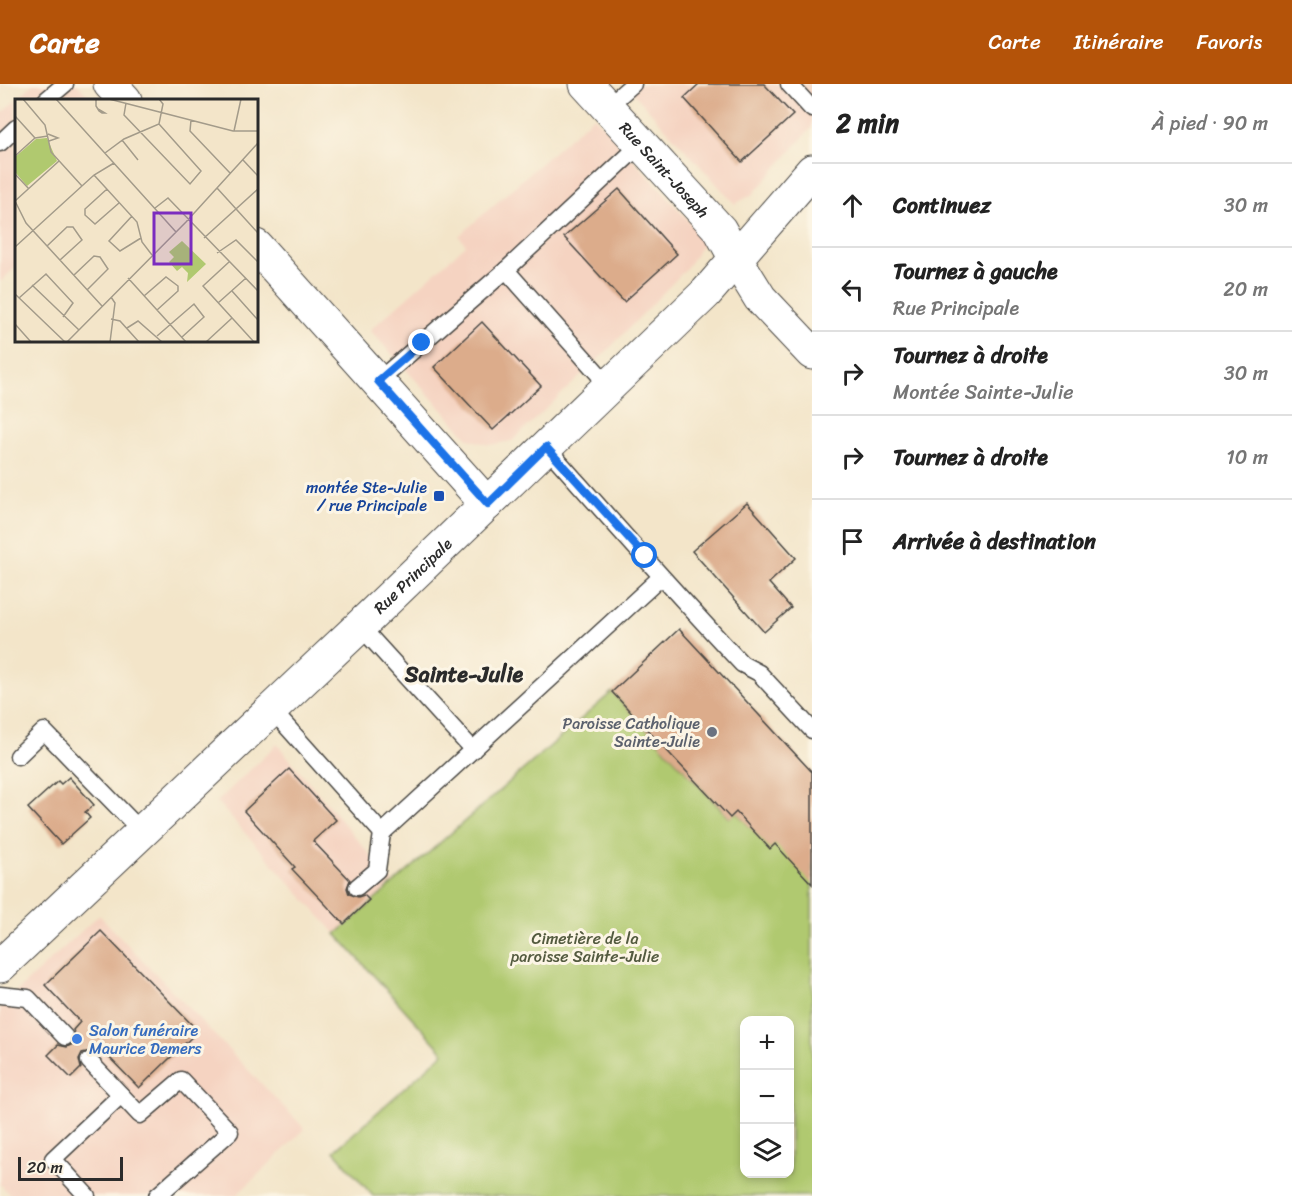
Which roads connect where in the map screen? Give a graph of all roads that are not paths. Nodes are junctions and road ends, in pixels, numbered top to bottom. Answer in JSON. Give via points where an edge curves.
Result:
{"nodes":[{"id":1,"x":110,"y":84,"type":"edge"},
{"id":2,"x":633,"y":84,"type":"edge"},
{"id":3,"x":789,"y":84,"type":"edge"},
{"id":4,"x":596,"y":95,"type":"edge"},
{"id":5,"x":123,"y":99,"type":"edge"},
{"id":6,"x":812,"y":110,"type":"edge"},
{"id":7,"x":15,"y":129,"type":"edge"},
{"id":8,"x":0,"y":143,"type":"edge"},
{"id":9,"x":641,"y":144,"type":"junction"},
{"id":10,"x":812,"y":171,"type":"edge"},
{"id":11,"x":258,"y":248,"type":"edge"},
{"id":12,"x":736,"y":258,"type":"junction"},
{"id":13,"x":506,"y":270,"type":"junction"},
{"id":14,"x":812,"y":353,"type":"edge"},
{"id":15,"x":378,"y":381,"type":"junction"},
{"id":16,"x":609,"y":386,"type":"junction"},
{"id":17,"x":546,"y":447,"type":"junction"},
{"id":18,"x":488,"y":504,"type":"junction"},
{"id":19,"x":660,"y":578,"type":"junction"},
{"id":20,"x":360,"y":626,"type":"junction"},
{"id":21,"x":272,"y":710,"type":"junction"},
{"id":22,"x":812,"y":730,"type":"edge"},
{"id":23,"x":473,"y":750,"type":"junction"},
{"id":24,"x":18,"y":756,"type":"dead end"},
{"id":25,"x":142,"y":832,"type":"junction"},
{"id":26,"x":382,"y":833,"type":"junction"},
{"id":27,"x":357,"y":887,"type":"dead end"},
{"id":28,"x":0,"y":966,"type":"edge"},
{"id":29,"x":0,"y":995,"type":"edge"},
{"id":30,"x":65,"y":1037,"type":"dead end"},
{"id":31,"x":89,"y":1061,"type":"dead end"},
{"id":32,"x":121,"y":1095,"type":"junction"},
{"id":33,"x":87,"y":1196,"type":"edge"},
{"id":34,"x":157,"y":1196,"type":"edge"}],
"edges":[{"from":1,"to":5,"type":"street"},
{"from":2,"to":4,"type":"lane"},
{"from":3,"to":6,"type":"lane"},
{"from":4,"to":9,"type":"street","name":"Rue Saint-Joseph"},
{"from":7,"to":8,"type":"lane"},
{"from":9,"to":12,"type":"street","name":"Rue Saint-Joseph","via":[[720,230]]},
{"from":9,"to":13,"type":"lane"},
{"from":10,"to":12,"type":"street","name":"Rue Principale"},
{"from":11,"to":15,"type":"street"},
{"from":12,"to":14,"type":"street","name":"Rue Saint-Joseph","via":[[760,298]]},
{"from":12,"to":16,"type":"street","name":"Rue Principale","via":[[706,293]]},
{"from":13,"to":15,"type":"lane"},
{"from":13,"to":16,"type":"lane"},
{"from":15,"to":18,"type":"street"},
{"from":16,"to":17,"type":"street","name":"Rue Principale"},
{"from":17,"to":18,"type":"street","name":"Rue Principale"},
{"from":17,"to":19,"type":"lane","via":[[645,556]]},
{"from":18,"to":20,"type":"street","name":"Rue Principale"},
{"from":19,"to":22,"type":"lane"},
{"from":19,"to":23,"type":"lane"},
{"from":20,"to":21,"type":"street","name":"Rue Principale"},
{"from":20,"to":23,"type":"lane"},
{"from":21,"to":25,"type":"street","name":"Rue Principale"},
{"from":21,"to":26,"type":"lane"},
{"from":23,"to":26,"type":"lane"},
{"from":24,"to":25,"type":"lane","via":[[44,731]]},
{"from":25,"to":28,"type":"street","name":"Rue Principale"},
{"from":26,"to":27,"type":"lane","via":[[377,870]]},
{"from":29,"to":30,"type":"lane","via":[[28,998]]},
{"from":31,"to":32,"type":"lane"},
{"from":32,"to":33,"type":"lane","via":[[53,1159]]},
{"from":32,"to":34,"type":"lane","via":[[140,1115],[181,1080],[231,1132]]}]}
